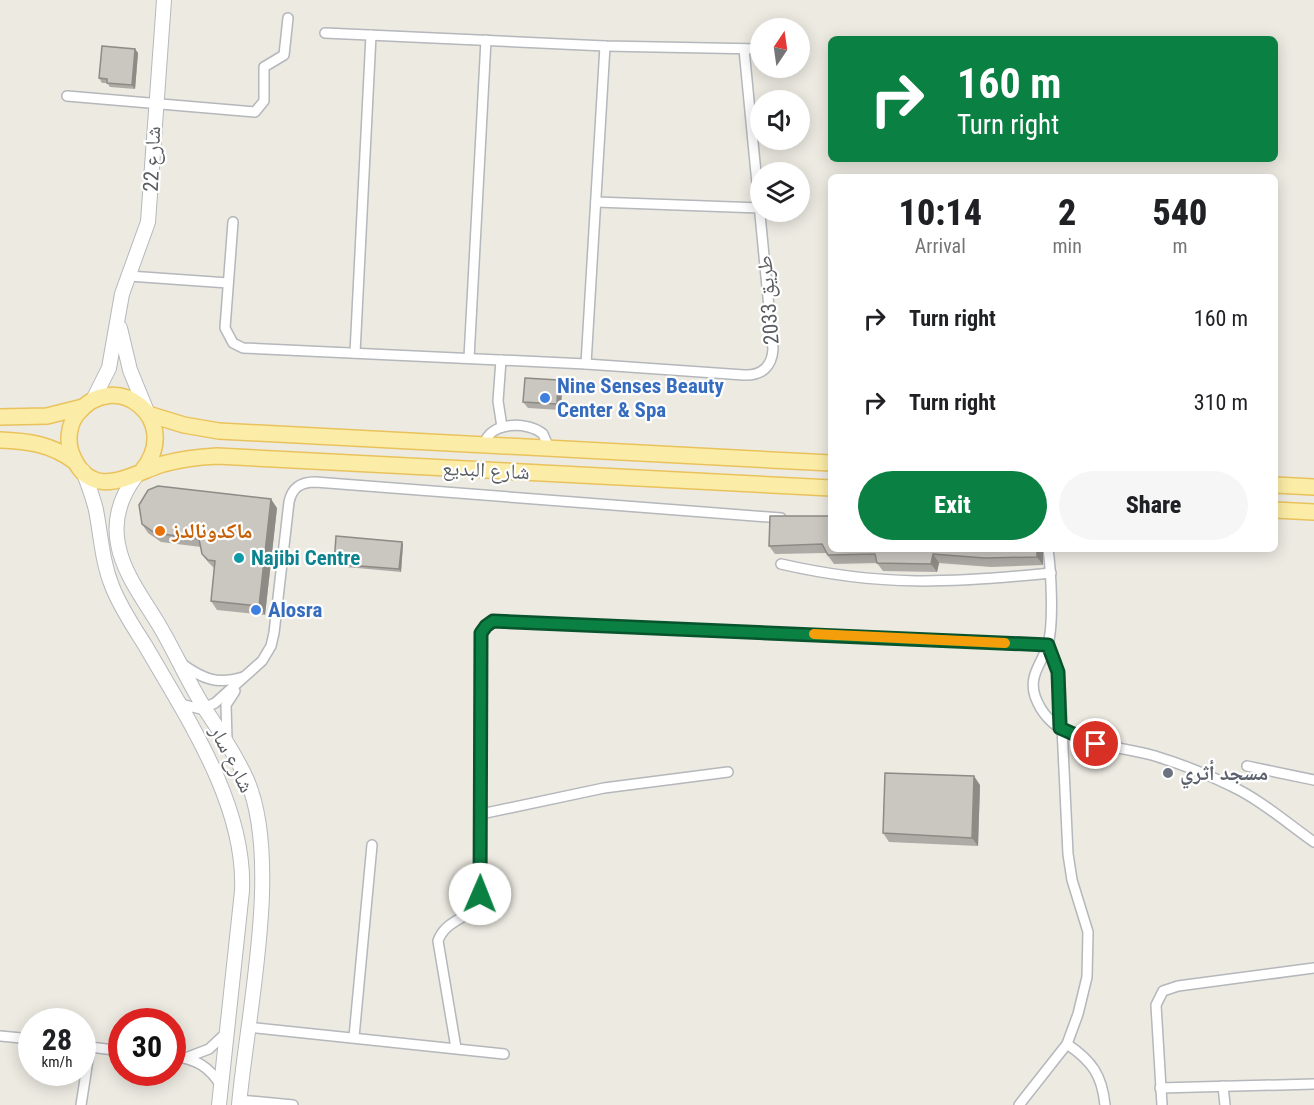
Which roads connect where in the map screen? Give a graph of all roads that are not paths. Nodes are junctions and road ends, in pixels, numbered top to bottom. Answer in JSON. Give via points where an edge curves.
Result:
{"nodes":[{"id":1,"x":164,"y":0,"type":"edge"},
{"id":2,"x":288,"y":18,"type":"dead end"},
{"id":3,"x":325,"y":33,"type":"dead end"},
{"id":4,"x":371,"y":35,"type":"junction"},
{"id":5,"x":486,"y":40,"type":"junction"},
{"id":6,"x":605,"y":46,"type":"junction"},
{"id":7,"x":744,"y":49,"type":"junction"},
{"id":8,"x":750,"y":49,"type":"edge"},
{"id":9,"x":67,"y":96,"type":"dead end"},
{"id":10,"x":155,"y":104,"type":"junction"},
{"id":11,"x":755,"y":162,"type":"edge"},
{"id":12,"x":596,"y":202,"type":"junction"},
{"id":13,"x":750,"y":208,"type":"edge"},
{"id":14,"x":233,"y":222,"type":"dead end"},
{"id":15,"x":761,"y":222,"type":"edge"},
{"id":16,"x":129,"y":276,"type":"junction"},
{"id":17,"x":228,"y":284,"type":"junction"},
{"id":18,"x":118,"y":314,"type":"junction"},
{"id":19,"x":355,"y":353,"type":"junction"},
{"id":20,"x":469,"y":358,"type":"junction"},
{"id":21,"x":501,"y":360,"type":"junction"},
{"id":22,"x":586,"y":364,"type":"junction"},
{"id":23,"x":88,"y":403,"type":"junction"},
{"id":24,"x":148,"y":414,"type":"junction"},
{"id":25,"x":0,"y":417,"type":"edge"},
{"id":26,"x":502,"y":427,"type":"junction"},
{"id":27,"x":0,"y":440,"type":"edge"},
{"id":28,"x":484,"y":445,"type":"junction"},
{"id":29,"x":549,"y":448,"type":"junction"},
{"id":30,"x":828,"y":463,"type":"edge"},
{"id":31,"x":79,"y":466,"type":"junction"},
{"id":32,"x":139,"y":474,"type":"junction"},
{"id":33,"x":1278,"y":485,"type":"edge"},
{"id":34,"x":1314,"y":487,"type":"edge"},
{"id":35,"x":828,"y":488,"type":"edge"},
{"id":36,"x":1278,"y":510,"type":"edge"},
{"id":37,"x":1314,"y":512,"type":"edge"},
{"id":38,"x":796,"y":519,"type":"edge"},
{"id":39,"x":1048,"y":552,"type":"edge"},
{"id":40,"x":781,"y":564,"type":"dead end"},
{"id":41,"x":1051,"y":573,"type":"junction"},
{"id":42,"x":1048,"y":645,"type":"junction"},
{"id":43,"x":179,"y":661,"type":"junction"},
{"id":44,"x":248,"y":675,"type":"junction"},
{"id":45,"x":180,"y":704,"type":"junction"},
{"id":46,"x":204,"y":708,"type":"junction"},
{"id":47,"x":1060,"y":728,"type":"junction"},
{"id":48,"x":227,"y":744,"type":"junction"},
{"id":49,"x":1247,"y":766,"type":"dead end"},
{"id":50,"x":729,"y":772,"type":"dead end"},
{"id":51,"x":1314,"y":780,"type":"edge"},
{"id":52,"x":481,"y":814,"type":"junction"},
{"id":53,"x":1313,"y":829,"type":"edge"},
{"id":54,"x":1310,"y":840,"type":"edge"},
{"id":55,"x":372,"y":845,"type":"dead end"},
{"id":56,"x":1314,"y":968,"type":"edge"},
{"id":57,"x":247,"y":1027,"type":"junction"},
{"id":58,"x":228,"y":1031,"type":"junction"},
{"id":59,"x":0,"y":1036,"type":"edge"},
{"id":60,"x":354,"y":1037,"type":"junction"},
{"id":61,"x":18,"y":1038,"type":"edge"},
{"id":62,"x":1066,"y":1044,"type":"junction"},
{"id":63,"x":456,"y":1048,"type":"junction"},
{"id":64,"x":504,"y":1054,"type":"dead end"},
{"id":65,"x":186,"y":1058,"type":"joint"},
{"id":66,"x":1314,"y":1084,"type":"edge"},
{"id":67,"x":83,"y":1086,"type":"edge"},
{"id":68,"x":1223,"y":1086,"type":"junction"},
{"id":69,"x":221,"y":1087,"type":"junction"},
{"id":70,"x":1160,"y":1088,"type":"junction"},
{"id":71,"x":239,"y":1102,"type":"edge"},
{"id":72,"x":81,"y":1105,"type":"edge"},
{"id":73,"x":219,"y":1105,"type":"edge"},
{"id":74,"x":293,"y":1105,"type":"edge"},
{"id":75,"x":1019,"y":1105,"type":"edge"},
{"id":76,"x":1105,"y":1105,"type":"edge"},
{"id":77,"x":1162,"y":1105,"type":"edge"},
{"id":78,"x":1225,"y":1105,"type":"edge"}],
"edges":[{"from":1,"to":10,"type":"street","name":"شارع 22"},
{"from":2,"to":10,"type":"street","via":[[285,55],[264,67],[264,100],[258,110],[248,113]]},
{"from":3,"to":4,"type":"street"},
{"from":4,"to":5,"type":"street"},
{"from":4,"to":19,"type":"street"},
{"from":5,"to":6,"type":"street"},
{"from":5,"to":20,"type":"street"},
{"from":6,"to":7,"type":"street"},
{"from":6,"to":12,"type":"street"},
{"from":7,"to":8,"type":"street"},
{"from":7,"to":11,"type":"street","name":"طريق 2033"},
{"from":9,"to":10,"type":"street"},
{"from":10,"to":16,"type":"street","name":"شارع 22","via":[[151,201],[142,243]]},
{"from":12,"to":13,"type":"street"},
{"from":12,"to":22,"type":"street"},
{"from":14,"to":17,"type":"street","name":"طريق 2033"},
{"from":15,"to":22,"type":"street","name":"طريق 2033","via":[[773,356],[759,374]]},
{"from":16,"to":17,"type":"street"},
{"from":16,"to":18,"type":"street","name":"شارع 22"},
{"from":17,"to":19,"type":"street","name":"طريق 2033","via":[[225,328],[229,339],[238,346]]},
{"from":18,"to":23,"type":"street","name":"شارع 22","via":[[109,368]]},
{"from":18,"to":24,"type":"street","name":"شارع 22","via":[[130,370]]},
{"from":19,"to":20,"type":"street","name":"طريق 2033"},
{"from":20,"to":21,"type":"street","name":"طريق 2033"},
{"from":21,"to":22,"type":"street","name":"طريق 2033"},
{"from":21,"to":26,"type":"street","via":[[498,401]]},
{"from":23,"to":24,"type":"main road","via":[[108,396],[123,397]]},
{"from":23,"to":25,"type":"main road","via":[[47,416]]},
{"from":23,"to":31,"type":"main road","via":[[74,418],[69,432],[69,447]]},
{"from":24,"to":28,"type":"main road","name":"شارع البديع","via":[[219,431]]},
{"from":24,"to":32,"type":"main road","via":[[154,425],[155,450]]},
{"from":26,"to":28,"type":"street","via":[[490,433]]},
{"from":26,"to":29,"type":"street","via":[[540,431]]},
{"from":27,"to":31,"type":"main road","via":[[42,444],[59,450]]},
{"from":28,"to":29,"type":"main road","name":"شارع البديع"},
{"from":29,"to":30,"type":"main road","name":"شارع البديع"},
{"from":31,"to":32,"type":"main road","via":[[95,479],[108,483],[123,482]]},
{"from":31,"to":45,"type":"street","name":"شارع سار","via":[[95,508],[112,586]]},
{"from":32,"to":35,"type":"main road","name":"شارع البديع","via":[[177,461],[217,456]]},
{"from":32,"to":43,"type":"street","name":"شارع سار","via":[[125,490],[119,506],[117,543],[123,561]]},
{"from":33,"to":34,"type":"main road"},
{"from":36,"to":37,"type":"main road"},
{"from":38,"to":44,"type":"street","via":[[300,484],[290,502],[271,646]]},
{"from":39,"to":41,"type":"street"},
{"from":40,"to":41,"type":"street","via":[[864,580],[906,583]]},
{"from":41,"to":42,"type":"street"},
{"from":42,"to":47,"type":"street","via":[[1058,672]]},
{"from":42,"to":47,"type":"street","via":[[1037,664],[1034,694],[1040,708]]},
{"from":42,"to":52,"type":"street","via":[[493,621],[481,633]]},
{"from":43,"to":44,"type":"street","via":[[213,682]]},
{"from":43,"to":46,"type":"street","name":"شارع سار"},
{"from":44,"to":46,"type":"street"},
{"from":44,"to":48,"type":"street","via":[[226,705]]},
{"from":45,"to":46,"type":"street"},
{"from":45,"to":58,"type":"street","name":"شارع سار","via":[[225,799],[241,856],[242,891]]},
{"from":46,"to":48,"type":"street","name":"شارع سار"},
{"from":47,"to":54,"type":"street","via":[[1082,740],[1152,755],[1214,778],[1234,787]]},
{"from":47,"to":62,"type":"street","via":[[1070,867],[1088,932],[1089,954],[1083,998]]},
{"from":48,"to":57,"type":"street","name":"شارع سار","via":[[248,781],[261,842],[261,888]]},
{"from":49,"to":51,"type":"street"},
{"from":50,"to":52,"type":"street","via":[[604,788]]},
{"from":52,"to":63,"type":"street","via":[[479,903],[473,912],[447,925],[438,941]]},
{"from":53,"to":54,"type":"street"},
{"from":55,"to":60,"type":"street"},
{"from":56,"to":70,"type":"street","via":[[1163,991],[1156,1005]]},
{"from":57,"to":60,"type":"street"},
{"from":57,"to":71,"type":"street","name":"شارع سار"},
{"from":58,"to":65,"type":"street","via":[[203,1053]]},
{"from":58,"to":69,"type":"street","name":"شارع سار"},
{"from":59,"to":61,"type":"street"},
{"from":60,"to":63,"type":"street"},
{"from":62,"to":75,"type":"street"},
{"from":62,"to":76,"type":"street","via":[[1098,1072]]},
{"from":63,"to":64,"type":"street"},
{"from":65,"to":69,"type":"street","via":[[206,1066]]},
{"from":66,"to":68,"type":"street"},
{"from":67,"to":72,"type":"street"},
{"from":68,"to":70,"type":"street"},
{"from":68,"to":78,"type":"street"},
{"from":69,"to":73,"type":"street","name":"شارع سار"},
{"from":70,"to":77,"type":"street"},
{"from":71,"to":74,"type":"street"}]}
